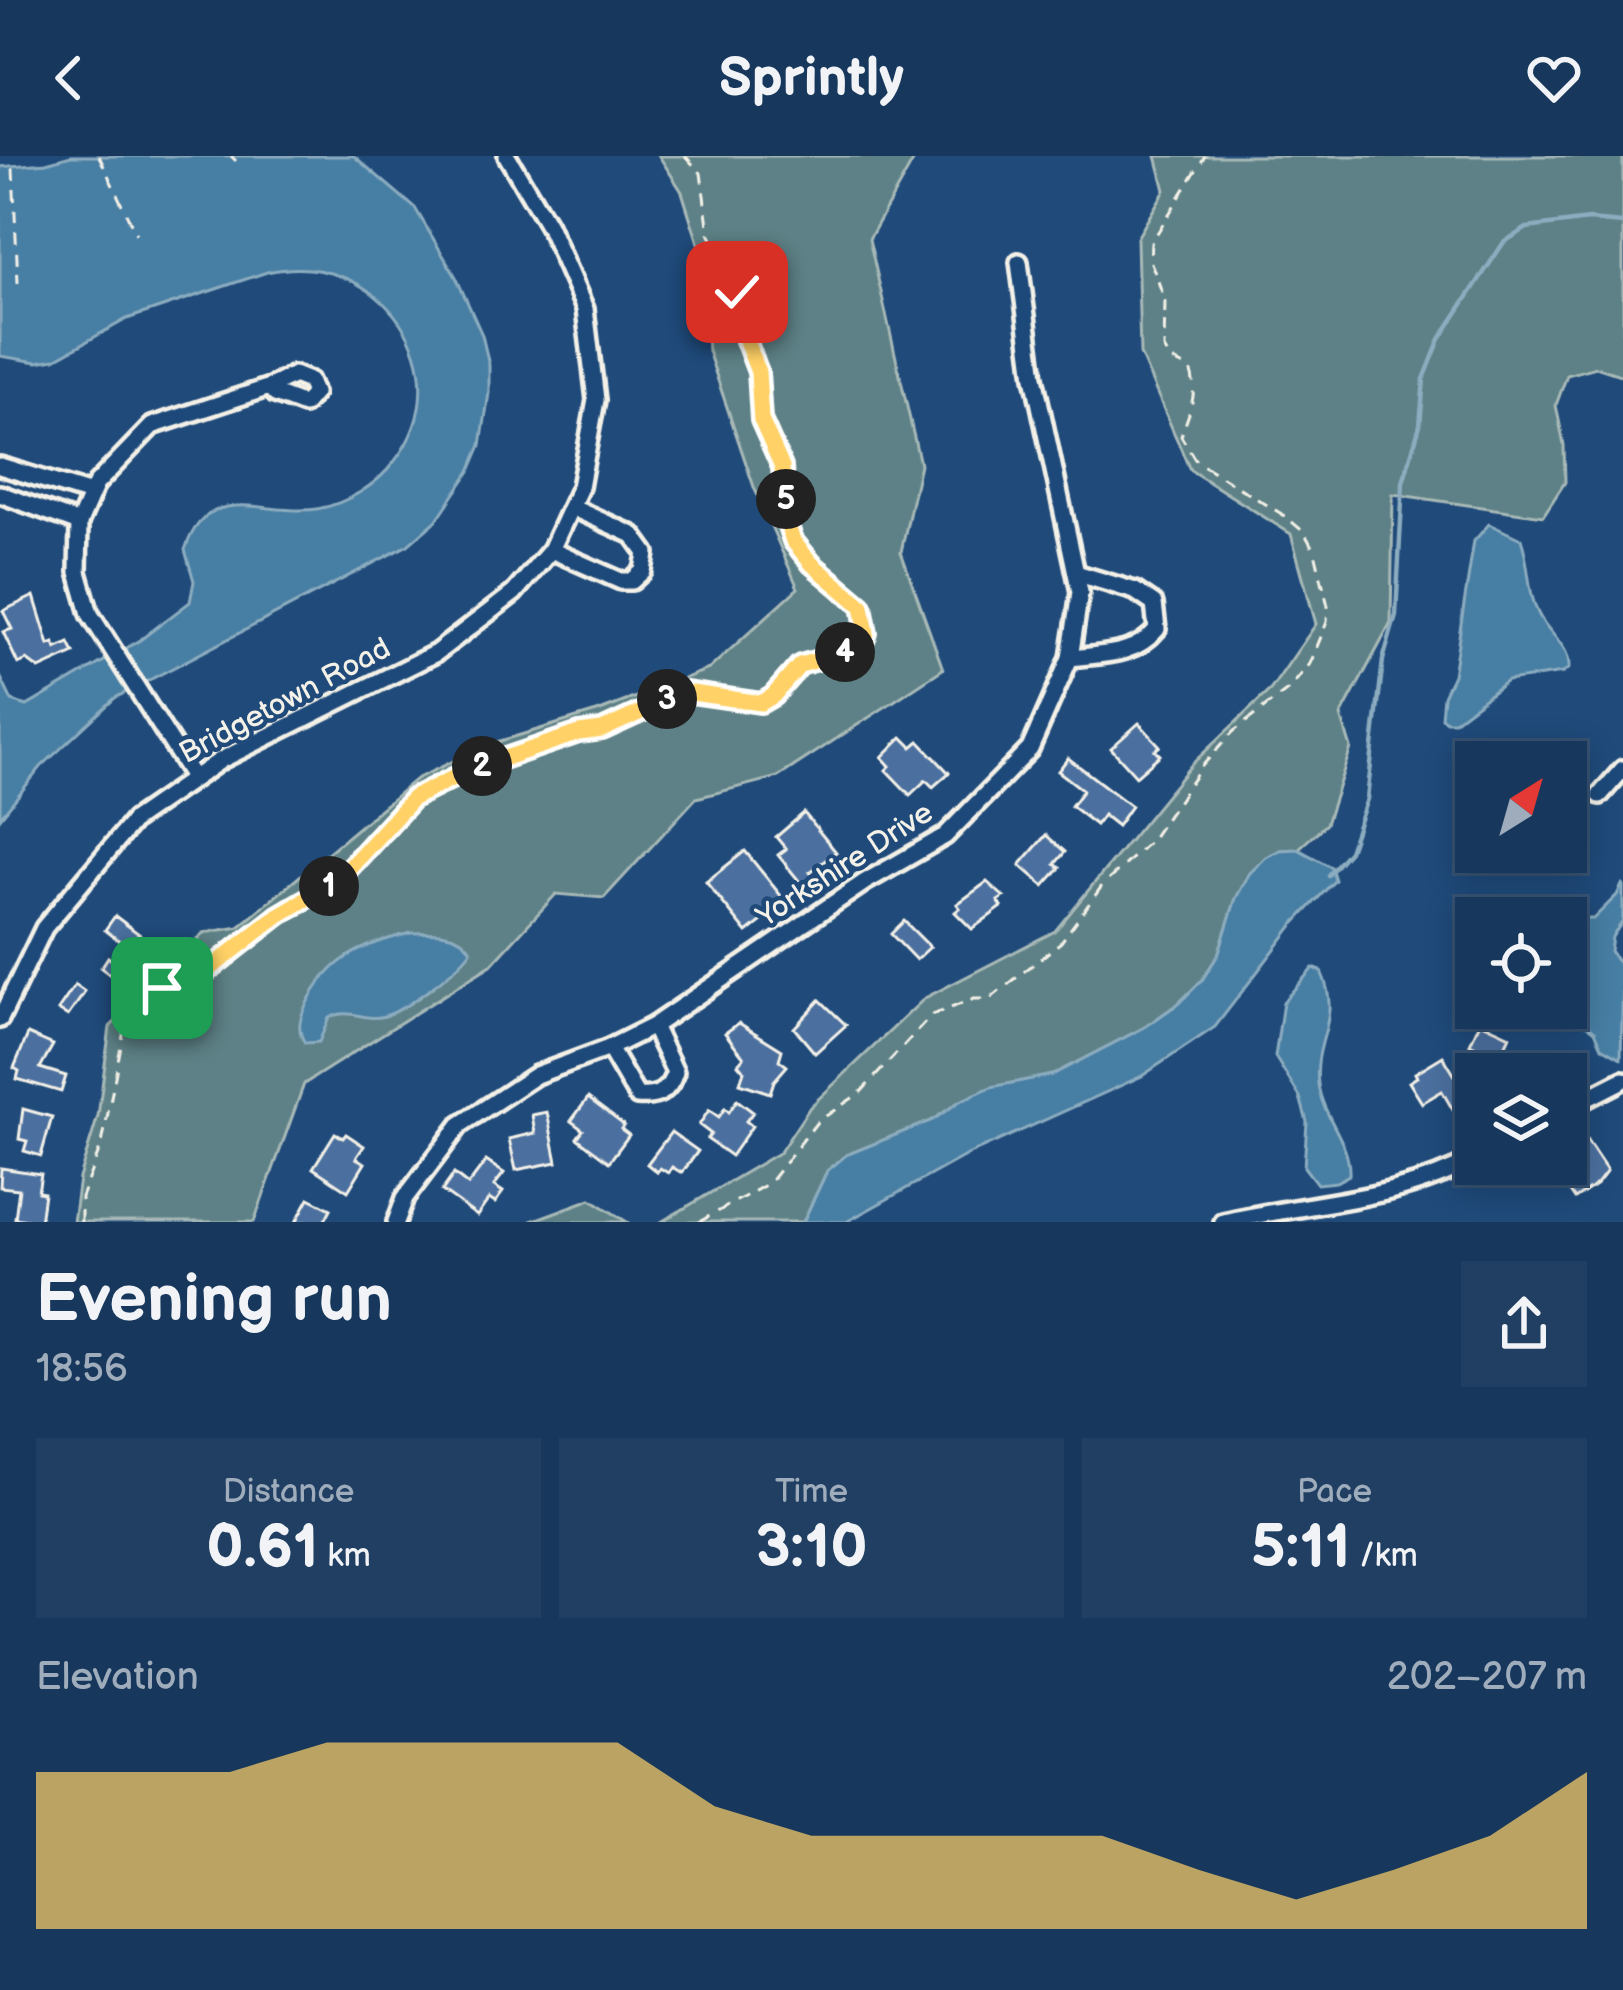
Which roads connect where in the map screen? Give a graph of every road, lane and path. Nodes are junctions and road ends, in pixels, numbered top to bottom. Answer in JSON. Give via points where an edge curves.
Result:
{"nodes":[{"id":1,"x":99,"y":156,"type":"edge"},
{"id":2,"x":231,"y":156,"type":"edge"},
{"id":3,"x":506,"y":156,"type":"edge"},
{"id":4,"x":685,"y":156,"type":"edge"},
{"id":5,"x":1205,"y":156,"type":"edge"},
{"id":6,"x":236,"y":161,"type":"dead end"},
{"id":7,"x":14,"y":168,"type":"dead end"},
{"id":8,"x":136,"y":234,"type":"dead end"},
{"id":9,"x":1019,"y":262,"type":"dead end"},
{"id":10,"x":18,"y":283,"type":"dead end"},
{"id":11,"x":271,"y":387,"type":"dead end"},
{"id":12,"x":0,"y":466,"type":"edge"},
{"id":13,"x":0,"y":494,"type":"edge"},
{"id":14,"x":91,"y":494,"type":"junction"},
{"id":15,"x":573,"y":508,"type":"junction"},
{"id":16,"x":79,"y":523,"type":"junction"},
{"id":17,"x":551,"y":550,"type":"junction"},
{"id":18,"x":1079,"y":574,"type":"junction"},
{"id":19,"x":1070,"y":658,"type":"junction"},
{"id":20,"x":1623,"y":769,"type":"edge"},
{"id":21,"x":193,"y":777,"type":"junction"},
{"id":22,"x":1600,"y":795,"type":"dead end"},
{"id":23,"x":0,"y":1019,"type":"edge"},
{"id":24,"x":653,"y":1026,"type":"junction"},
{"id":25,"x":609,"y":1048,"type":"junction"},
{"id":26,"x":1623,"y":1080,"type":"edge"},
{"id":27,"x":1587,"y":1098,"type":"edge"},
{"id":28,"x":1455,"y":1170,"type":"edge"},
{"id":29,"x":81,"y":1222,"type":"edge"},
{"id":30,"x":396,"y":1222,"type":"edge"},
{"id":31,"x":699,"y":1222,"type":"edge"},
{"id":32,"x":1223,"y":1222,"type":"edge"}],
"edges":[{"from":1,"to":8,"type":"path"},
{"from":2,"to":6,"type":"path"},
{"from":3,"to":15,"type":"street","name":"Bridgetown Road","via":[[585,309],[596,400]]},
{"from":4,"to":29,"type":"path","via":[[700,172],[709,233],[737,292],[793,541],[862,606],[863,643],[800,665],[761,703],[685,692],[413,798],[338,880],[202,975],[162,988],[132,1019]]},
{"from":5,"to":31,"type":"path","via":[[1151,243],[1165,300],[1164,349],[1194,380],[1181,436],[1196,461],[1286,516],[1316,553],[1328,606],[1310,664],[1218,748],[1061,942],[990,999],[932,1015],[860,1093],[817,1122],[769,1183]]},
{"from":7,"to":10,"type":"path"},
{"from":9,"to":18,"type":"street","name":"Yorkshire Drive","via":[[1034,377]]},
{"from":11,"to":14,"type":"street","via":[[152,426]]},
{"from":12,"to":14,"type":"street"},
{"from":13,"to":16,"type":"street"},
{"from":14,"to":16,"type":"street"},
{"from":15,"to":17,"type":"street","name":"Bridgetown Road"},
{"from":15,"to":17,"type":"street","via":[[621,529],[641,544],[646,562],[632,581],[607,578]]},
{"from":16,"to":21,"type":"street","via":[[90,614]]},
{"from":17,"to":21,"type":"street","name":"Bridgetown Road","via":[[514,593],[436,653]]},
{"from":18,"to":19,"type":"street","name":"Yorkshire Drive"},
{"from":18,"to":19,"type":"street","via":[[1154,604],[1157,629],[1131,651]]},
{"from":19,"to":24,"type":"street","name":"Yorkshire Drive","via":[[1030,749],[945,836]]},
{"from":20,"to":22,"type":"street"},
{"from":21,"to":23,"type":"street","name":"Bridgetown Road","via":[[134,820],[44,928]]},
{"from":24,"to":25,"type":"street","name":"Yorkshire Drive"},
{"from":24,"to":25,"type":"street","via":[[675,1072],[651,1098],[637,1096]]},
{"from":25,"to":30,"type":"street","name":"Yorkshire Drive","via":[[536,1075],[460,1125]]},
{"from":26,"to":27,"type":"street"},
{"from":28,"to":32,"type":"street","via":[[1378,1196]]}]}
